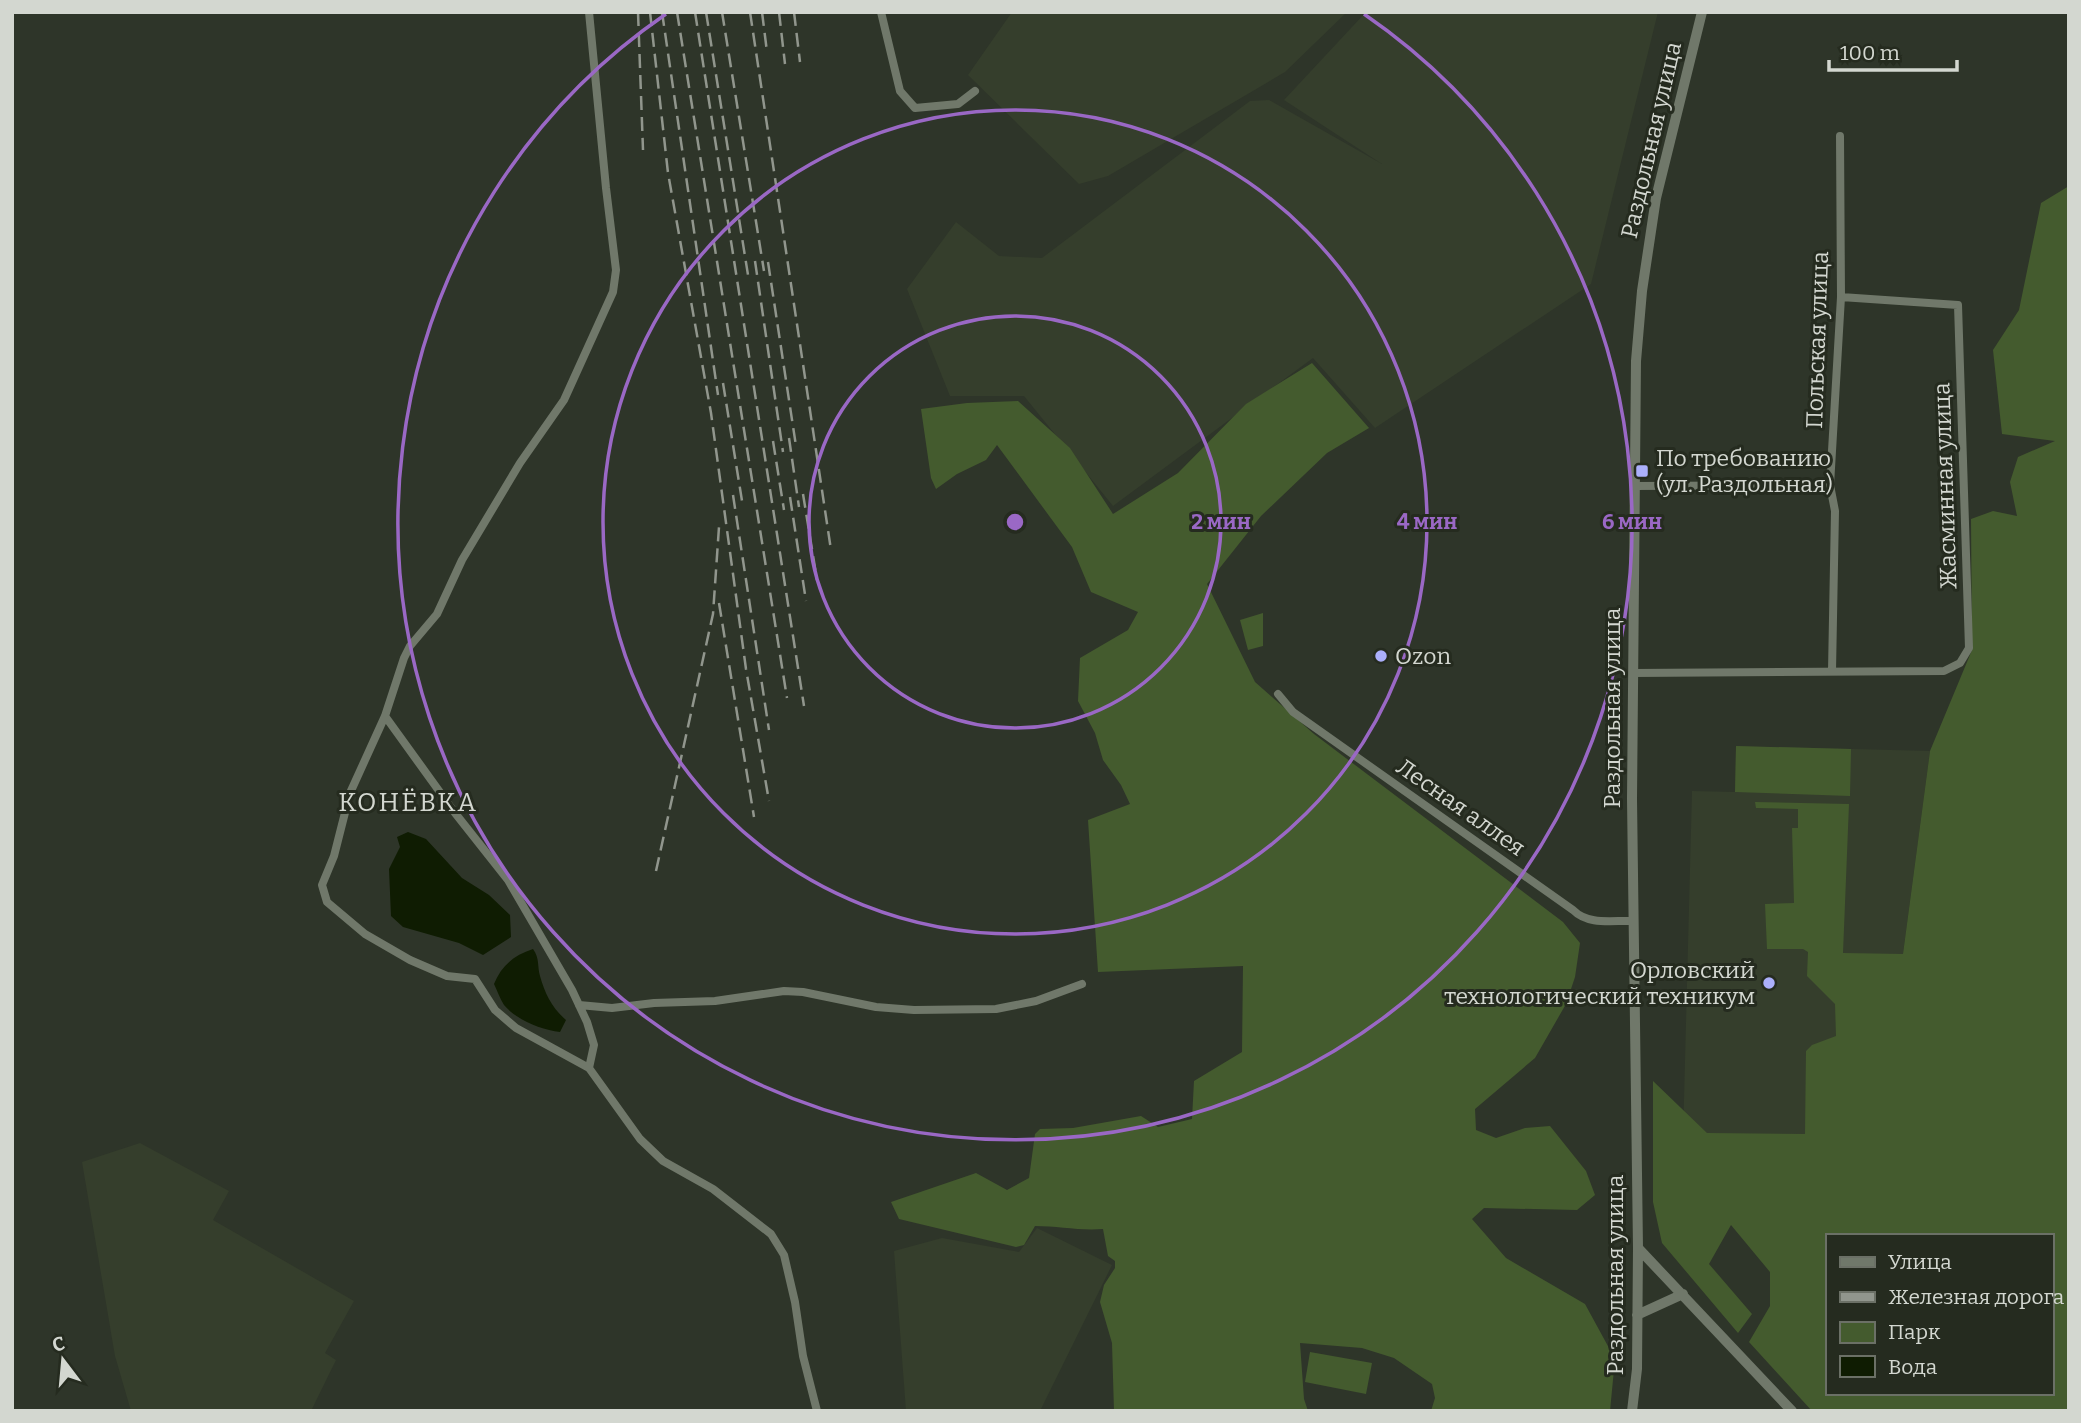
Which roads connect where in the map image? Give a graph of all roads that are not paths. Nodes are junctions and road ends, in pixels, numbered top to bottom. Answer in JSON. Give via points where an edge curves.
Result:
{"nodes":[{"id":1,"x":589,"y":12,"type":"edge"},
{"id":2,"x":881,"y":12,"type":"edge"},
{"id":3,"x":1702,"y":12,"type":"edge"},
{"id":4,"x":975,"y":91,"type":"dead end"},
{"id":5,"x":1840,"y":136,"type":"dead end"},
{"id":6,"x":1841,"y":297,"type":"junction"},
{"id":7,"x":1830,"y":485,"type":"junction"},
{"id":8,"x":1634,"y":486,"type":"junction"},
{"id":9,"x":1832,"y":671,"type":"junction"},
{"id":10,"x":1633,"y":673,"type":"junction"},
{"id":11,"x":1278,"y":694,"type":"dead end"},
{"id":12,"x":385,"y":716,"type":"junction"},
{"id":13,"x":1634,"y":920,"type":"junction"},
{"id":14,"x":1083,"y":984,"type":"dead end"},
{"id":15,"x":579,"y":1005,"type":"junction"},
{"id":16,"x":589,"y":1068,"type":"junction"},
{"id":17,"x":1638,"y":1248,"type":"junction"},
{"id":18,"x":1683,"y":1294,"type":"junction"},
{"id":19,"x":1637,"y":1315,"type":"junction"},
{"id":20,"x":817,"y":1411,"type":"edge"},
{"id":21,"x":1632,"y":1411,"type":"edge"},
{"id":22,"x":1792,"y":1411,"type":"edge"}],
"edges":[{"from":1,"to":12,"type":"street","via":[[616,270],[613,292],[564,400],[462,560],[437,614],[410,646]]},
{"from":2,"to":4,"type":"street","via":[[900,91],[915,108],[958,104]]},
{"from":3,"to":8,"type":"main road","name":"Раздольная улица","via":[[1656,198],[1642,290]]},
{"from":5,"to":6,"type":"street","name":"Польская улица"},
{"from":6,"to":7,"type":"street","name":"Польская улица"},
{"from":6,"to":9,"type":"street","name":"Жасминная улица","via":[[1958,305],[1969,648],[1960,663],[1944,671]]},
{"from":7,"to":8,"type":"street"},
{"from":7,"to":9,"type":"street","name":"Польская улица","via":[[1835,511]]},
{"from":8,"to":10,"type":"main road","name":"Раздольная улица"},
{"from":9,"to":10,"type":"street"},
{"from":10,"to":13,"type":"main road","name":"Раздольная улица"},
{"from":11,"to":13,"type":"street","name":"Лесная аллея","via":[[1293,712],[1581,918]]},
{"from":12,"to":15,"type":"street","via":[[508,880]]},
{"from":12,"to":16,"type":"street","via":[[349,793],[323,885],[327,902],[365,934],[410,960],[446,976],[475,979],[495,1010],[516,1028]]},
{"from":13,"to":17,"type":"main road","name":"Раздольная улица"},
{"from":14,"to":15,"type":"street","via":[[996,1009],[876,1007],[803,992],[612,1009]]},
{"from":15,"to":16,"type":"street","via":[[594,1045]]},
{"from":16,"to":20,"type":"street","via":[[640,1139],[663,1161],[713,1189],[771,1234],[784,1255]]},
{"from":17,"to":18,"type":"main road"},
{"from":17,"to":19,"type":"main road","name":"Раздольная улица"},
{"from":18,"to":19,"type":"main road"},
{"from":18,"to":22,"type":"main road"},
{"from":19,"to":21,"type":"main road","name":"Раздольная улица"}]}
